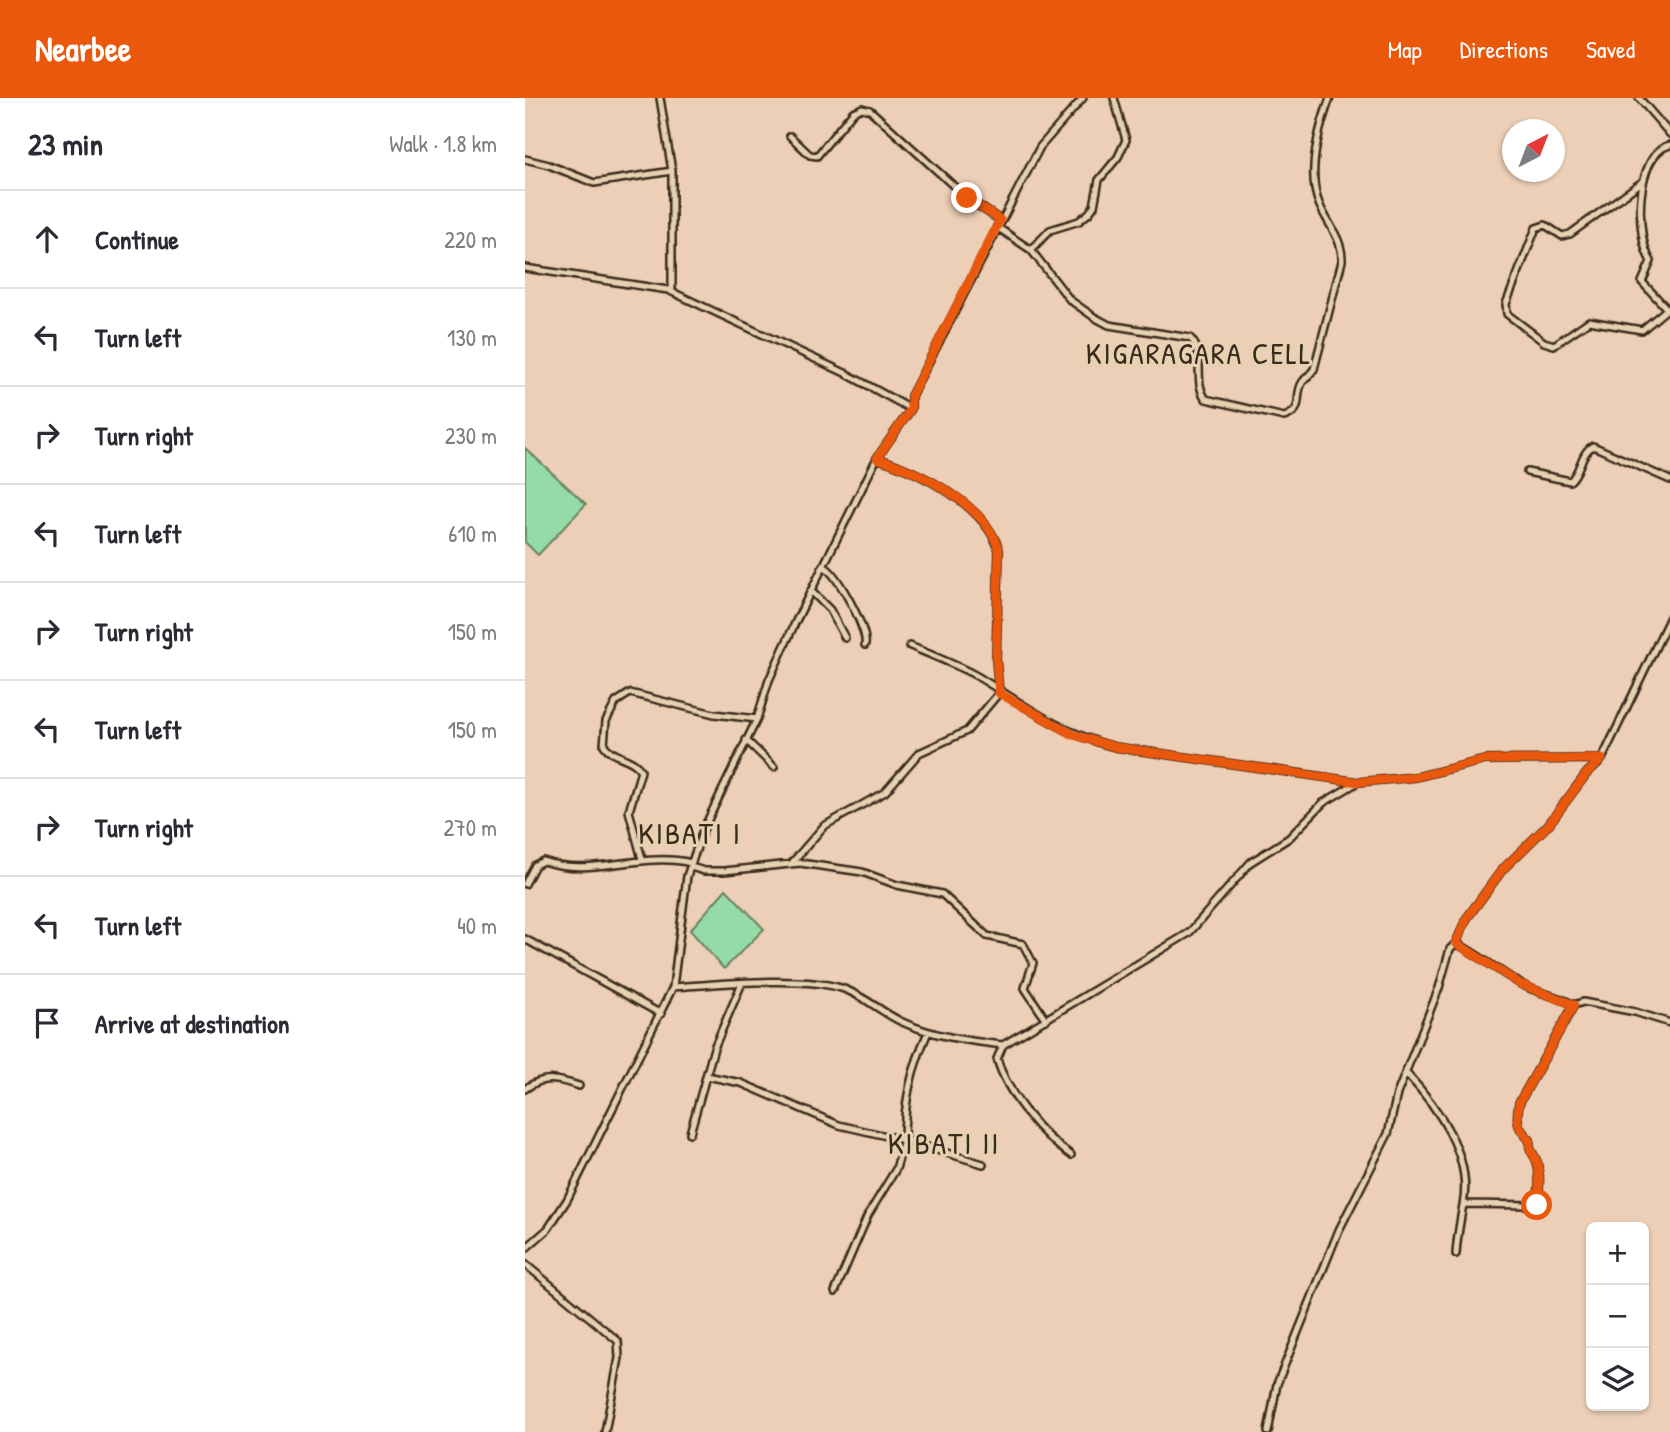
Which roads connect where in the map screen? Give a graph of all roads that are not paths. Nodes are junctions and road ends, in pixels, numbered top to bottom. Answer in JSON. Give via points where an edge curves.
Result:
{"nodes":[{"id":1,"x":660,"y":98,"type":"edge"},
{"id":2,"x":1083,"y":98,"type":"edge"},
{"id":3,"x":1114,"y":98,"type":"edge"},
{"id":4,"x":1330,"y":98,"type":"edge"},
{"id":5,"x":1639,"y":98,"type":"edge"},
{"id":6,"x":1670,"y":134,"type":"edge"},
{"id":7,"x":790,"y":136,"type":"dead end"},
{"id":8,"x":1670,"y":145,"type":"edge"},
{"id":9,"x":525,"y":159,"type":"edge"},
{"id":10,"x":671,"y":171,"type":"junction"},
{"id":11,"x":1642,"y":182,"type":"junction"},
{"id":12,"x":1000,"y":220,"type":"junction"},
{"id":13,"x":997,"y":227,"type":"junction"},
{"id":14,"x":1031,"y":250,"type":"junction"},
{"id":15,"x":525,"y":268,"type":"edge"},
{"id":16,"x":672,"y":292,"type":"junction"},
{"id":17,"x":1669,"y":310,"type":"edge"},
{"id":18,"x":911,"y":409,"type":"junction"},
{"id":19,"x":877,"y":458,"type":"junction"},
{"id":20,"x":1527,"y":472,"type":"dead end"},
{"id":21,"x":1670,"y":480,"type":"edge"},
{"id":22,"x":825,"y":567,"type":"junction"},
{"id":23,"x":811,"y":591,"type":"junction"},
{"id":24,"x":1670,"y":617,"type":"edge"},
{"id":25,"x":845,"y":638,"type":"dead end"},
{"id":26,"x":865,"y":645,"type":"dead end"},
{"id":27,"x":910,"y":646,"type":"dead end"},
{"id":28,"x":999,"y":693,"type":"junction"},
{"id":29,"x":757,"y":719,"type":"junction"},
{"id":30,"x":746,"y":740,"type":"junction"},
{"id":31,"x":1602,"y":759,"type":"junction"},
{"id":32,"x":774,"y":767,"type":"dead end"},
{"id":33,"x":1358,"y":782,"type":"junction"},
{"id":34,"x":642,"y":859,"type":"junction"},
{"id":35,"x":791,"y":864,"type":"junction"},
{"id":36,"x":691,"y":865,"type":"junction"},
{"id":37,"x":525,"y":884,"type":"edge"},
{"id":38,"x":525,"y":939,"type":"edge"},
{"id":39,"x":1456,"y":943,"type":"junction"},
{"id":40,"x":742,"y":983,"type":"junction"},
{"id":41,"x":673,"y":987,"type":"junction"},
{"id":42,"x":1574,"y":1005,"type":"junction"},
{"id":43,"x":661,"y":1014,"type":"junction"},
{"id":44,"x":1046,"y":1020,"type":"junction"},
{"id":45,"x":1670,"y":1024,"type":"edge"},
{"id":46,"x":928,"y":1032,"type":"junction"},
{"id":47,"x":1003,"y":1045,"type":"junction"},
{"id":48,"x":708,"y":1066,"type":"junction"},
{"id":49,"x":1406,"y":1073,"type":"junction"},
{"id":50,"x":707,"y":1076,"type":"junction"},
{"id":51,"x":716,"y":1077,"type":"junction"},
{"id":52,"x":579,"y":1086,"type":"dead end"},
{"id":53,"x":525,"y":1089,"type":"edge"},
{"id":54,"x":690,"y":1133,"type":"dead end"},
{"id":55,"x":904,"y":1140,"type":"junction"},
{"id":56,"x":1070,"y":1154,"type":"dead end"},
{"id":57,"x":983,"y":1164,"type":"dead end"},
{"id":58,"x":1463,"y":1204,"type":"junction"},
{"id":59,"x":525,"y":1249,"type":"edge"},
{"id":60,"x":1456,"y":1254,"type":"dead end"},
{"id":61,"x":525,"y":1264,"type":"edge"},
{"id":62,"x":835,"y":1293,"type":"dead end"},
{"id":63,"x":605,"y":1432,"type":"edge"},
{"id":64,"x":1269,"y":1432,"type":"edge"}],
"edges":[{"from":1,"to":10,"type":"street"},
{"from":2,"to":12,"type":"street","via":[[1040,147]]},
{"from":3,"to":14,"type":"street","via":[[1126,141],[1099,180],[1094,206],[1079,221],[1050,230]]},
{"from":4,"to":14,"type":"street","via":[[1314,182],[1342,261],[1314,369],[1302,383],[1298,407],[1290,415],[1206,399],[1199,351],[1190,338],[1108,325],[1070,300]]},
{"from":5,"to":6,"type":"street"},
{"from":7,"to":12,"type":"street","via":[[817,156],[853,112],[870,110],[967,198]]},
{"from":8,"to":11,"type":"street","via":[[1654,157]]},
{"from":9,"to":10,"type":"street","via":[[594,183]]},
{"from":10,"to":16,"type":"street"},
{"from":11,"to":17,"type":"street","via":[[1643,247],[1651,261],[1641,282]]},
{"from":11,"to":17,"type":"street","via":[[1570,234],[1562,236],[1545,225],[1536,228],[1506,309],[1514,322],[1554,345],[1589,321],[1642,330]]},
{"from":12,"to":13,"type":"street"},
{"from":13,"to":14,"type":"street"},
{"from":13,"to":18,"type":"street","via":[[911,396]]},
{"from":15,"to":16,"type":"street"},
{"from":16,"to":18,"type":"street"},
{"from":18,"to":19,"type":"street"},
{"from":19,"to":22,"type":"street"},
{"from":19,"to":28,"type":"street","via":[[926,477],[983,522],[996,540]]},
{"from":20,"to":21,"type":"street","via":[[1570,481],[1593,446]]},
{"from":22,"to":23,"type":"street"},
{"from":22,"to":26,"type":"street","via":[[866,634]]},
{"from":23,"to":25,"type":"street","via":[[825,602]]},
{"from":23,"to":29,"type":"street","via":[[769,680]]},
{"from":24,"to":31,"type":"street"},
{"from":27,"to":28,"type":"street","via":[[973,674]]},
{"from":28,"to":33,"type":"street","via":[[1074,735],[1115,747]]},
{"from":28,"to":35,"type":"street","via":[[967,731],[910,760],[885,792],[824,827]]},
{"from":29,"to":30,"type":"street"},
{"from":29,"to":34,"type":"street","via":[[714,714],[638,693],[616,702],[606,721],[604,745],[641,771],[628,811]]},
{"from":30,"to":32,"type":"street"},
{"from":30,"to":36,"type":"street","via":[[716,799]]},
{"from":31,"to":33,"type":"street","via":[[1485,760],[1416,777]]},
{"from":31,"to":39,"type":"street","via":[[1502,870],[1467,918]]},
{"from":33,"to":44,"type":"street","via":[[1323,803],[1290,838],[1251,862],[1197,926]]},
{"from":34,"to":36,"type":"street","via":[[671,858]]},
{"from":34,"to":37,"type":"street","via":[[583,868],[543,861],[534,865]]},
{"from":35,"to":36,"type":"street","via":[[725,871],[704,871]]},
{"from":35,"to":44,"type":"street","via":[[851,869],[942,894],[987,936],[1023,944],[1033,963],[1025,988]]},
{"from":36,"to":41,"type":"street"},
{"from":38,"to":43,"type":"street"},
{"from":39,"to":42,"type":"street","via":[[1520,984]]},
{"from":39,"to":49,"type":"street"},
{"from":40,"to":41,"type":"street"},
{"from":40,"to":46,"type":"street","via":[[843,989]]},
{"from":40,"to":48,"type":"street"},
{"from":41,"to":43,"type":"street"},
{"from":42,"to":45,"type":"street","via":[[1583,1002],[1635,1012]]},
{"from":42,"to":58,"type":"street","via":[[1519,1103],[1520,1132],[1530,1140],[1529,1149],[1537,1161],[1537,1205]]},
{"from":43,"to":59,"type":"street","via":[[567,1200],[548,1229]]},
{"from":44,"to":47,"type":"street"},
{"from":46,"to":47,"type":"street"},
{"from":46,"to":55,"type":"street","via":[[913,1065],[904,1104]]},
{"from":47,"to":56,"type":"street","via":[[997,1059],[1002,1077],[1023,1108]]},
{"from":48,"to":50,"type":"street"},
{"from":48,"to":51,"type":"street"},
{"from":49,"to":58,"type":"street","via":[[1446,1126],[1459,1161]]},
{"from":49,"to":64,"type":"street","via":[[1388,1134],[1339,1230],[1277,1384]]},
{"from":50,"to":51,"type":"street"},
{"from":50,"to":54,"type":"street"},
{"from":51,"to":55,"type":"street","via":[[754,1088],[839,1125]]},
{"from":52,"to":53,"type":"street","via":[[543,1079]]},
{"from":55,"to":57,"type":"street"},
{"from":55,"to":62,"type":"street","via":[[895,1169],[868,1215]]},
{"from":58,"to":60,"type":"street"},
{"from":61,"to":63,"type":"street","via":[[618,1341]]}]}
